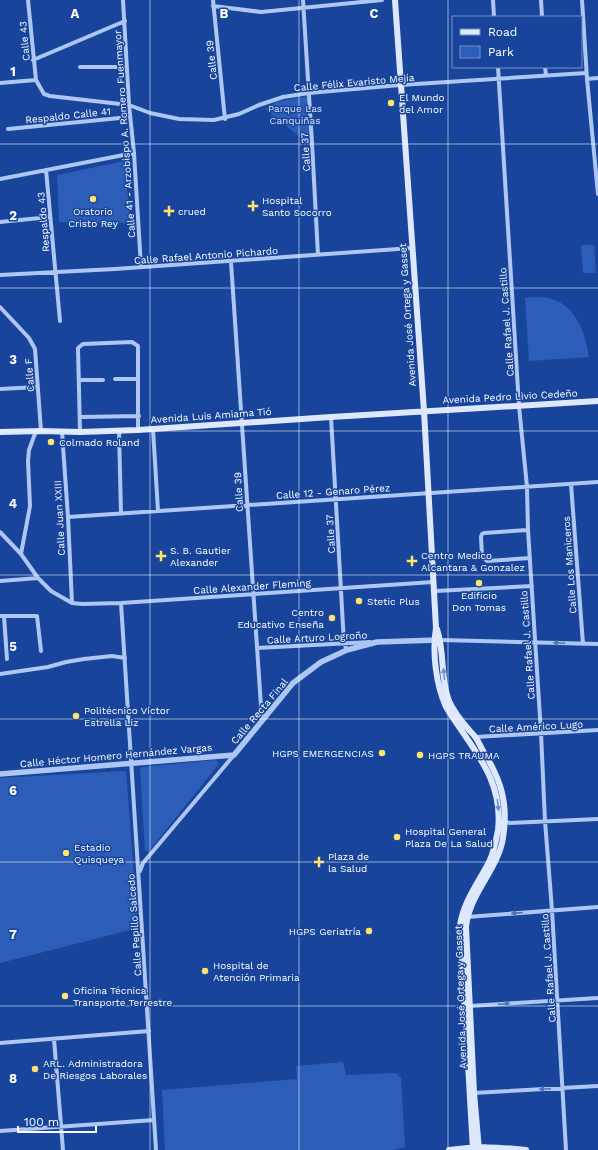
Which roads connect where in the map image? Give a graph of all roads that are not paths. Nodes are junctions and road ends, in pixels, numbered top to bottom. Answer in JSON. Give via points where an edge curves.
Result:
{"nodes":[{"id":1,"x":28,"y":0,"type":"edge"},
{"id":2,"x":123,"y":0,"type":"edge"},
{"id":3,"x":213,"y":0,"type":"edge"},
{"id":4,"x":302,"y":0,"type":"edge"},
{"id":5,"x":382,"y":0,"type":"edge"},
{"id":6,"x":395,"y":0,"type":"edge"},
{"id":7,"x":493,"y":0,"type":"edge"},
{"id":8,"x":541,"y":0,"type":"edge"},
{"id":9,"x":582,"y":0,"type":"edge"},
{"id":10,"x":213,"y":6,"type":"junction"},
{"id":11,"x":303,"y":7,"type":"junction"},
{"id":12,"x":494,"y":16,"type":"edge"},
{"id":13,"x":542,"y":16,"type":"edge"},
{"id":14,"x":125,"y":21,"type":"junction"},
{"id":15,"x":33,"y":60,"type":"junction"},
{"id":16,"x":80,"y":67,"type":"dead end"},
{"id":17,"x":127,"y":67,"type":"junction"},
{"id":18,"x":498,"y":68,"type":"edge"},
{"id":19,"x":545,"y":68,"type":"edge"},
{"id":20,"x":586,"y":73,"type":"junction"},
{"id":21,"x":546,"y":75,"type":"junction"},
{"id":22,"x":498,"y":78,"type":"junction"},
{"id":23,"x":598,"y":78,"type":"edge"},
{"id":24,"x":587,"y":79,"type":"junction"},
{"id":25,"x":36,"y":80,"type":"junction"},
{"id":26,"x":0,"y":83,"type":"edge"},
{"id":27,"x":400,"y":85,"type":"junction"},
{"id":28,"x":309,"y":93,"type":"junction"},
{"id":29,"x":129,"y":104,"type":"junction"},
{"id":30,"x":130,"y":117,"type":"junction"},
{"id":31,"x":224,"y":119,"type":"junction"},
{"id":32,"x":8,"y":129,"type":"dead end"},
{"id":33,"x":134,"y":153,"type":"junction"},
{"id":34,"x":46,"y":170,"type":"junction"},
{"id":35,"x":0,"y":178,"type":"edge"},
{"id":36,"x":598,"y":194,"type":"edge"},
{"id":37,"x":50,"y":217,"type":"junction"},
{"id":38,"x":0,"y":222,"type":"edge"},
{"id":39,"x":412,"y":248,"type":"junction"},
{"id":40,"x":318,"y":255,"type":"junction"},
{"id":41,"x":231,"y":262,"type":"junction"},
{"id":42,"x":141,"y":267,"type":"junction"},
{"id":43,"x":56,"y":272,"type":"junction"},
{"id":44,"x":0,"y":274,"type":"edge"},
{"id":45,"x":0,"y":307,"type":"edge"},
{"id":46,"x":60,"y":321,"type":"dead end"},
{"id":47,"x":115,"y":379,"type":"dead end"},
{"id":48,"x":138,"y":379,"type":"junction"},
{"id":49,"x":79,"y":380,"type":"junction"},
{"id":50,"x":103,"y":380,"type":"dead end"},
{"id":51,"x":38,"y":387,"type":"junction"},
{"id":52,"x":0,"y":389,"type":"edge"},
{"id":53,"x":598,"y":401,"type":"edge"},
{"id":54,"x":519,"y":406,"type":"junction"},
{"id":55,"x":424,"y":411,"type":"junction"},
{"id":56,"x":139,"y":416,"type":"junction"},
{"id":57,"x":331,"y":416,"type":"junction"},
{"id":58,"x":80,"y":417,"type":"junction"},
{"id":59,"x":242,"y":422,"type":"junction"},
{"id":60,"x":153,"y":429,"type":"junction"},
{"id":61,"x":138,"y":430,"type":"junction"},
{"id":62,"x":38,"y":431,"type":"junction"},
{"id":63,"x":119,"y":431,"type":"junction"},
{"id":64,"x":0,"y":432,"type":"edge"},
{"id":65,"x":62,"y":432,"type":"junction"},
{"id":66,"x":80,"y":432,"type":"junction"},
{"id":67,"x":598,"y":482,"type":"edge"},
{"id":68,"x":571,"y":484,"type":"junction"},
{"id":69,"x":527,"y":487,"type":"junction"},
{"id":70,"x":428,"y":493,"type":"junction"},
{"id":71,"x":336,"y":499,"type":"junction"},
{"id":72,"x":247,"y":505,"type":"junction"},
{"id":73,"x":158,"y":511,"type":"junction"},
{"id":74,"x":122,"y":513,"type":"junction"},
{"id":75,"x":68,"y":517,"type":"junction"},
{"id":76,"x":528,"y":530,"type":"junction"},
{"id":77,"x":0,"y":532,"type":"edge"},
{"id":78,"x":20,"y":554,"type":"junction"},
{"id":79,"x":530,"y":558,"type":"junction"},
{"id":80,"x":38,"y":578,"type":"junction"},
{"id":81,"x":0,"y":581,"type":"edge"},
{"id":82,"x":434,"y":582,"type":"junction"},
{"id":83,"x":532,"y":586,"type":"junction"},
{"id":84,"x":341,"y":588,"type":"junction"},
{"id":85,"x":435,"y":591,"type":"junction"},
{"id":86,"x":254,"y":594,"type":"junction"},
{"id":87,"x":72,"y":603,"type":"junction"},
{"id":88,"x":121,"y":603,"type":"junction"},
{"id":89,"x":2,"y":616,"type":"edge"},
{"id":90,"x":437,"y":640,"type":"junction"},
{"id":91,"x":377,"y":642,"type":"junction"},
{"id":92,"x":535,"y":642,"type":"junction"},
{"id":93,"x":344,"y":643,"type":"junction"},
{"id":94,"x":583,"y":644,"type":"junction"},
{"id":95,"x":598,"y":644,"type":"edge"},
{"id":96,"x":257,"y":648,"type":"junction"},
{"id":97,"x":347,"y":650,"type":"junction"},
{"id":98,"x":41,"y":652,"type":"dead end"},
{"id":99,"x":125,"y":658,"type":"junction"},
{"id":100,"x":7,"y":659,"type":"dead end"},
{"id":101,"x":0,"y":674,"type":"edge"},
{"id":102,"x":262,"y":721,"type":"junction"},
{"id":103,"x":462,"y":730,"type":"junction"},
{"id":104,"x":598,"y":730,"type":"edge"},
{"id":105,"x":541,"y":733,"type":"junction"},
{"id":106,"x":476,"y":737,"type":"junction"},
{"id":107,"x":234,"y":755,"type":"junction"},
{"id":108,"x":131,"y":763,"type":"junction"},
{"id":109,"x":0,"y":774,"type":"edge"},
{"id":110,"x":598,"y":818,"type":"edge"},
{"id":111,"x":502,"y":820,"type":"junction"},
{"id":112,"x":545,"y":822,"type":"junction"},
{"id":113,"x":139,"y":873,"type":"junction"},
{"id":114,"x":598,"y":907,"type":"edge"},
{"id":115,"x":552,"y":910,"type":"junction"},
{"id":116,"x":464,"y":917,"type":"junction"},
{"id":117,"x":598,"y":998,"type":"edge"},
{"id":118,"x":558,"y":1000,"type":"junction"},
{"id":119,"x":468,"y":1006,"type":"junction"},
{"id":120,"x":149,"y":1031,"type":"junction"},
{"id":121,"x":54,"y":1039,"type":"junction"},
{"id":122,"x":0,"y":1043,"type":"edge"},
{"id":123,"x":598,"y":1086,"type":"edge"},
{"id":124,"x":563,"y":1088,"type":"junction"},
{"id":125,"x":471,"y":1093,"type":"junction"},
{"id":126,"x":154,"y":1120,"type":"junction"},
{"id":127,"x":62,"y":1127,"type":"junction"},
{"id":128,"x":0,"y":1131,"type":"edge"},
{"id":129,"x":476,"y":1148,"type":"edge"},
{"id":130,"x":63,"y":1150,"type":"edge"},
{"id":131,"x":156,"y":1150,"type":"edge"},
{"id":132,"x":449,"y":1150,"type":"edge"},
{"id":133,"x":526,"y":1150,"type":"edge"},
{"id":134,"x":566,"y":1150,"type":"edge"}],
"edges":[{"from":1,"to":15,"type":"street","name":"Calle 43"},
{"from":2,"to":14,"type":"street","name":"Calle 41 - Arzobispo A. Romero Fuenmayor"},
{"from":3,"to":10,"type":"street","name":"Calle 39"},
{"from":4,"to":11,"type":"street","name":"Calle 37"},
{"from":5,"to":11,"type":"street"},
{"from":6,"to":27,"type":"main road","name":"Avenida José Ortega y Gasset"},
{"from":7,"to":12,"type":"street"},
{"from":8,"to":13,"type":"street"},
{"from":9,"to":20,"type":"street"},
{"from":10,"to":11,"type":"street","via":[[261,12]]},
{"from":10,"to":31,"type":"street","name":"Calle 39"},
{"from":11,"to":28,"type":"street","name":"Calle 37"},
{"from":14,"to":15,"type":"street"},
{"from":14,"to":17,"type":"street","name":"Calle 41 - Arzobispo A. Romero Fuenmayor"},
{"from":15,"to":25,"type":"street","name":"Calle 43"},
{"from":16,"to":17,"type":"street"},
{"from":17,"to":29,"type":"street","name":"Calle 41 - Arzobispo A. Romero Fuenmayor"},
{"from":18,"to":22,"type":"street","name":"Calle Rafael J. Castillo"},
{"from":19,"to":21,"type":"street"},
{"from":20,"to":21,"type":"street","name":"Calle Félix Evaristo Mejía"},
{"from":20,"to":24,"type":"street"},
{"from":21,"to":22,"type":"street","name":"Calle Félix Evaristo Mejía"},
{"from":22,"to":27,"type":"street","name":"Calle Félix Evaristo Mejía"},
{"from":22,"to":54,"type":"street","name":"Calle Rafael J. Castillo"},
{"from":23,"to":24,"type":"street"},
{"from":24,"to":36,"type":"street"},
{"from":25,"to":26,"type":"street"},
{"from":25,"to":29,"type":"street","via":[[44,94],[50,96]]},
{"from":27,"to":28,"type":"street","name":"Calle Félix Evaristo Mejía"},
{"from":27,"to":39,"type":"main road","name":"Avenida José Ortega y Gasset"},
{"from":28,"to":31,"type":"street","name":"Calle Félix Evaristo Mejía","via":[[283,97]]},
{"from":28,"to":40,"type":"street","name":"Calle 37"},
{"from":29,"to":30,"type":"street","name":"Calle 41 - Arzobispo A. Romero Fuenmayor"},
{"from":29,"to":31,"type":"street","name":"Calle Félix Evaristo Mejía","via":[[150,113],[179,119]]},
{"from":30,"to":32,"type":"street","name":"Respaldo Calle 41"},
{"from":30,"to":33,"type":"street","name":"Calle 41 - Arzobispo A. Romero Fuenmayor"},
{"from":33,"to":34,"type":"street"},
{"from":33,"to":42,"type":"street","name":"Calle 41 - Arzobispo A. Romero Fuenmayor"},
{"from":34,"to":35,"type":"street"},
{"from":34,"to":37,"type":"street","name":"Respaldo 43"},
{"from":37,"to":38,"type":"street"},
{"from":37,"to":43,"type":"street","name":"Respaldo 43"},
{"from":39,"to":40,"type":"street","name":"Calle Rafael Antonio Pichardo"},
{"from":39,"to":55,"type":"main road","name":"Avenida José Ortega y Gasset"},
{"from":40,"to":41,"type":"street","name":"Calle Rafael Antonio Pichardo"},
{"from":41,"to":42,"type":"street","name":"Calle Rafael Antonio Pichardo"},
{"from":41,"to":59,"type":"street","name":"Calle 39"},
{"from":42,"to":43,"type":"street","name":"Calle Rafael Antonio Pichardo"},
{"from":43,"to":44,"type":"street","name":"Calle Rafael Antonio Pichardo"},
{"from":43,"to":46,"type":"street","name":"Respaldo 43"},
{"from":45,"to":51,"type":"street","name":"Calle F","via":[[30,338],[35,349]]},
{"from":47,"to":48,"type":"street"},
{"from":48,"to":49,"type":"street","via":[[138,346],[132,342],[80,345]]},
{"from":48,"to":56,"type":"street"},
{"from":49,"to":50,"type":"street"},
{"from":49,"to":58,"type":"street"},
{"from":51,"to":52,"type":"street"},
{"from":51,"to":62,"type":"street","name":"Calle F"},
{"from":53,"to":54,"type":"main road","name":"Avenida Pedro Livio Cedeño"},
{"from":54,"to":55,"type":"main road","name":"Avenida Pedro Livio Cedeño"},
{"from":54,"to":69,"type":"street","name":"Calle Rafael J. Castillo"},
{"from":55,"to":57,"type":"main road","name":"Avenida Luis Amiama Tió"},
{"from":55,"to":70,"type":"main road","name":"Avenida José Ortega y Gasset"},
{"from":56,"to":58,"type":"street"},
{"from":56,"to":61,"type":"street"},
{"from":57,"to":59,"type":"main road","name":"Avenida Luis Amiama Tió"},
{"from":57,"to":71,"type":"street","name":"Calle 37"},
{"from":58,"to":66,"type":"street"},
{"from":59,"to":60,"type":"main road","name":"Avenida Luis Amiama Tió"},
{"from":59,"to":72,"type":"street","name":"Calle 39"},
{"from":60,"to":61,"type":"main road","name":"Avenida Luis Amiama Tió"},
{"from":60,"to":73,"type":"street"},
{"from":61,"to":63,"type":"main road","name":"Avenida Luis Amiama Tió"},
{"from":62,"to":64,"type":"main road","name":"Avenida Luis Amiama Tió"},
{"from":62,"to":65,"type":"main road","name":"Avenida Luis Amiama Tió"},
{"from":62,"to":78,"type":"street","via":[[29,450],[30,506]]},
{"from":63,"to":66,"type":"main road","name":"Avenida Luis Amiama Tió"},
{"from":63,"to":74,"type":"street"},
{"from":65,"to":66,"type":"main road","name":"Avenida Luis Amiama Tió"},
{"from":65,"to":75,"type":"street","name":"Calle Juan XXIII"},
{"from":67,"to":68,"type":"street","name":"Calle 12 - Genaro Pérez"},
{"from":68,"to":69,"type":"street","name":"Calle 12 - Genaro Pérez"},
{"from":68,"to":94,"type":"street","name":"Calle Los Maniceros"},
{"from":69,"to":70,"type":"street","name":"Calle 12 - Genaro Pérez"},
{"from":69,"to":76,"type":"street","name":"Calle Rafael J. Castillo"},
{"from":70,"to":71,"type":"street","name":"Calle 12 - Genaro Pérez"},
{"from":70,"to":82,"type":"main road","name":"Avenida José Ortega y Gasset"},
{"from":71,"to":72,"type":"street","name":"Calle 12 - Genaro Pérez"},
{"from":71,"to":84,"type":"street","name":"Calle 37"},
{"from":72,"to":73,"type":"street","name":"Calle 12 - Genaro Pérez"},
{"from":72,"to":86,"type":"street","name":"Calle 39"},
{"from":73,"to":74,"type":"street","name":"Calle 12 - Genaro Pérez"},
{"from":74,"to":75,"type":"street","name":"Calle 12 - Genaro Pérez"},
{"from":75,"to":87,"type":"street","name":"Calle Juan XXIII"},
{"from":76,"to":79,"type":"street","name":"Calle Rafael J. Castillo"},
{"from":76,"to":79,"type":"street","via":[[482,534],[482,557],[487,561]]},
{"from":77,"to":78,"type":"street"},
{"from":78,"to":80,"type":"street"},
{"from":79,"to":83,"type":"street","name":"Calle Rafael J. Castillo"},
{"from":80,"to":81,"type":"street"},
{"from":80,"to":87,"type":"street","via":[[51,591]]},
{"from":82,"to":84,"type":"street","name":"Calle Alexander Fleming"},
{"from":82,"to":85,"type":"main road","name":"Avenida José Ortega y Gasset"},
{"from":83,"to":85,"type":"street"},
{"from":83,"to":92,"type":"street","name":"Calle Rafael J. Castillo"},
{"from":84,"to":86,"type":"street","name":"Calle Alexander Fleming"},
{"from":84,"to":93,"type":"street","name":"Calle 37"},
{"from":85,"to":90,"type":"main road","name":"Avenida José Ortega y Gasset"},
{"from":86,"to":88,"type":"street","name":"Calle Alexander Fleming"},
{"from":86,"to":96,"type":"street","name":"Calle 39"},
{"from":87,"to":88,"type":"street","name":"Calle Alexander Fleming"},
{"from":88,"to":99,"type":"street","name":"Calle Pepillo Salcedo"},
{"from":89,"to":98,"type":"street","via":[[37,616]]},
{"from":89,"to":100,"type":"street"},
{"from":90,"to":91,"type":"street","name":"Calle Recta Final"},
{"from":90,"to":92,"type":"street"},
{"from":90,"to":103,"type":"main road","name":"Avenida José Ortega y Gasset","via":[[438,682],[443,700]]},
{"from":106,"to":90,"type":"main road","name":"Avenida José Ortega y Gasset","one_way":true,"via":[[457,716],[450,702],[444,684]]},
{"from":91,"to":93,"type":"street","name":"Calle Arturo Logroño"},
{"from":91,"to":97,"type":"street","name":"Calle Recta Final"},
{"from":94,"to":92,"type":"street","one_way":true},
{"from":92,"to":105,"type":"street","name":"Calle Rafael J. Castillo"},
{"from":93,"to":96,"type":"street","name":"Calle Arturo Logroño"},
{"from":93,"to":97,"type":"street","name":"Calle 37"},
{"from":94,"to":95,"type":"street"},
{"from":96,"to":102,"type":"street","name":"Calle 39"},
{"from":97,"to":102,"type":"street","name":"Calle Recta Final","via":[[321,662],[293,683]]},
{"from":99,"to":101,"type":"street","via":[[112,656],[84,659]]},
{"from":99,"to":108,"type":"street","name":"Calle Pepillo Salcedo"},
{"from":102,"to":107,"type":"street","name":"Calle Recta Final"},
{"from":103,"to":106,"type":"street"},
{"from":103,"to":111,"type":"main road","name":"Avenida José Ortega y Gasset","one_way":true,"via":[[486,765],[494,783]]},
{"from":104,"to":105,"type":"street","name":"Calle Américo Lugo"},
{"from":105,"to":106,"type":"street","name":"Calle Américo Lugo"},
{"from":105,"to":112,"type":"street","name":"Calle Rafael J. Castillo"},
{"from":106,"to":111,"type":"main road","name":"Avenida José Ortega y Gasset","via":[[502,789],[505,814]]},
{"from":107,"to":108,"type":"street","name":"Calle Héctor Homero Hernández Vargas"},
{"from":107,"to":113,"type":"street","name":"Calle Recta Final","via":[[143,862]]},
{"from":108,"to":109,"type":"street","name":"Calle Héctor Homero Hernández Vargas"},
{"from":108,"to":113,"type":"street","name":"Calle Pepillo Salcedo"},
{"from":110,"to":112,"type":"street"},
{"from":111,"to":112,"type":"street"},
{"from":111,"to":116,"type":"main road","name":"Avenida José Ortega y Gasset","via":[[489,862],[464,906]]},
{"from":112,"to":115,"type":"street","name":"Calle Rafael J. Castillo"},
{"from":113,"to":120,"type":"street","name":"Calle Pepillo Salcedo"},
{"from":114,"to":115,"type":"street"},
{"from":115,"to":116,"type":"street","one_way":true},
{"from":115,"to":118,"type":"street","name":"Calle Rafael J. Castillo"},
{"from":116,"to":119,"type":"main road","name":"Avenida José Ortega y Gasset","via":[[460,925],[461,948]]},
{"from":117,"to":118,"type":"street"},
{"from":119,"to":118,"type":"street","one_way":true},
{"from":118,"to":124,"type":"street","name":"Calle Rafael J. Castillo"},
{"from":119,"to":125,"type":"main road","name":"Avenida José Ortega y Gasset"},
{"from":120,"to":121,"type":"street"},
{"from":120,"to":126,"type":"street","name":"Calle Pepillo Salcedo"},
{"from":121,"to":122,"type":"street"},
{"from":121,"to":127,"type":"street"},
{"from":123,"to":124,"type":"street"},
{"from":124,"to":125,"type":"street","one_way":true},
{"from":124,"to":134,"type":"street","name":"Calle Rafael J. Castillo"},
{"from":125,"to":129,"type":"main road","name":"Avenida José Ortega y Gasset"},
{"from":126,"to":127,"type":"street"},
{"from":126,"to":131,"type":"street","name":"Calle Pepillo Salcedo"},
{"from":127,"to":128,"type":"street"},
{"from":127,"to":130,"type":"street"},
{"from":129,"to":132,"type":"main road"},
{"from":129,"to":133,"type":"main road"}]}
